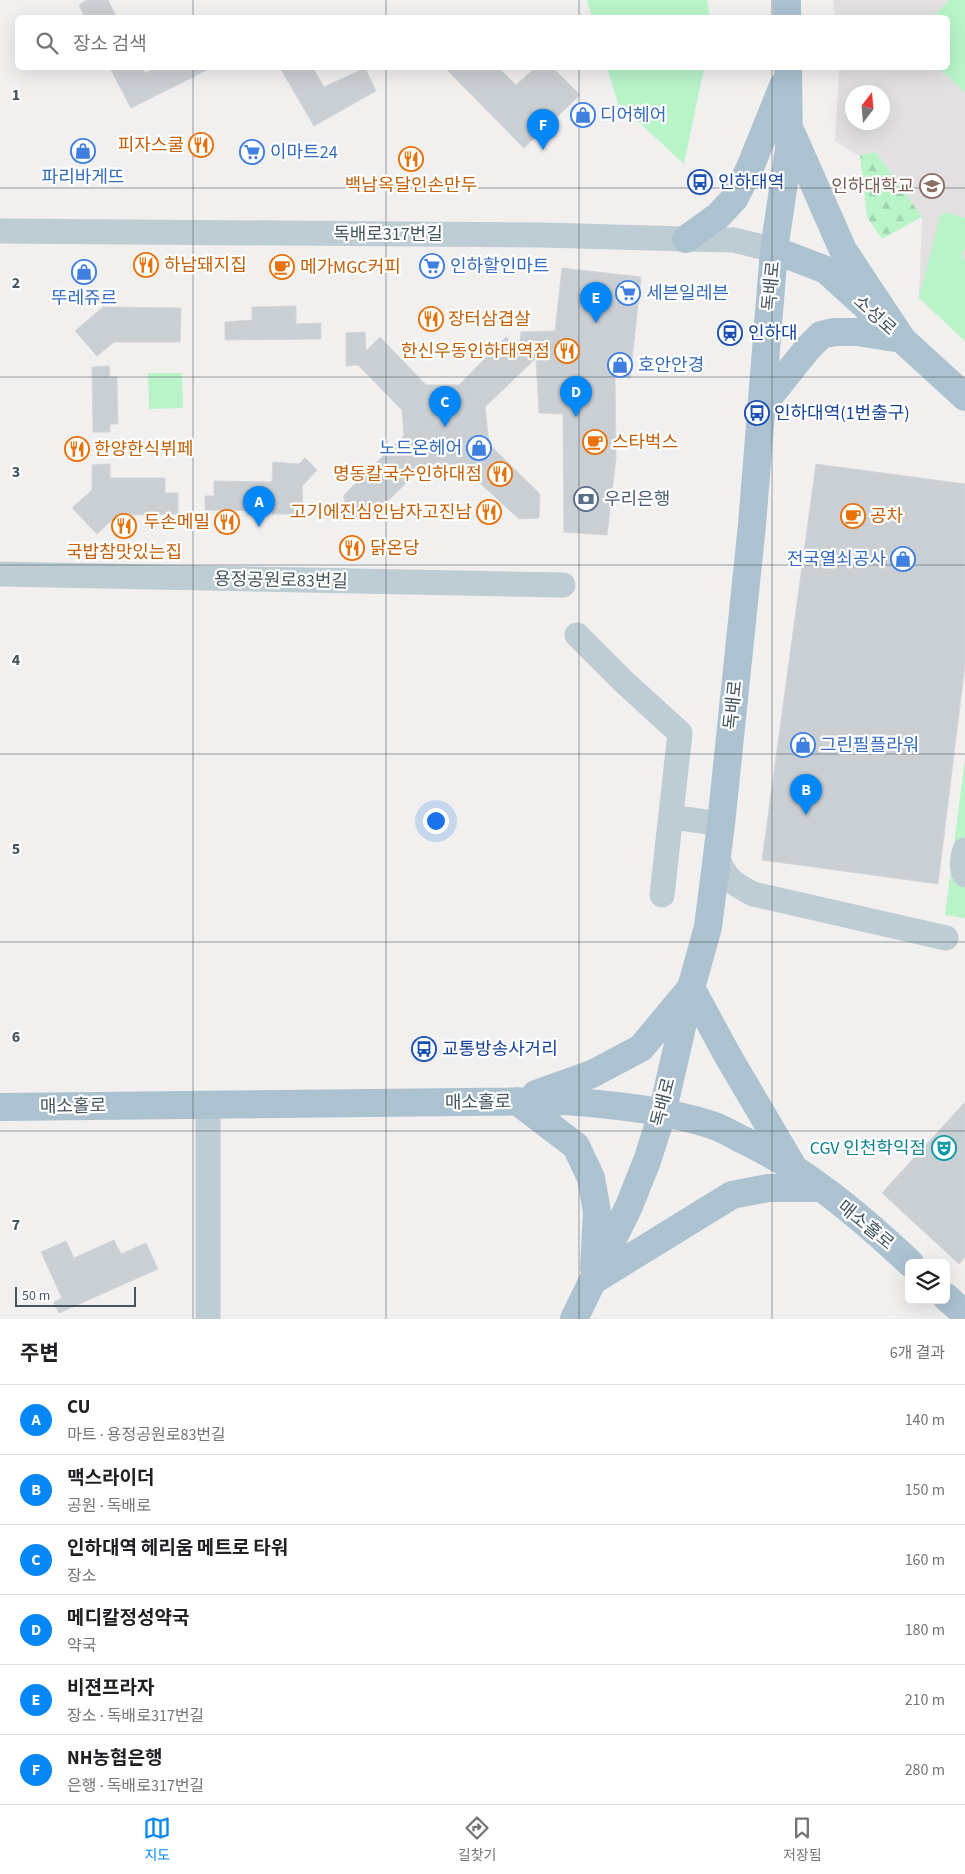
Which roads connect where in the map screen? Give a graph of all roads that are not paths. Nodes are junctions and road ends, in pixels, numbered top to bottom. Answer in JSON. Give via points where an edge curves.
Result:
{"nodes":[{"id":1,"x":786,"y":0,"type":"edge"},
{"id":2,"x":787,"y":15,"type":"edge"},
{"id":3,"x":788,"y":72,"type":"edge"},
{"id":4,"x":788,"y":124,"type":"junction"},
{"id":5,"x":0,"y":231,"type":"edge"},
{"id":6,"x":686,"y":238,"type":"junction"},
{"id":7,"x":774,"y":250,"type":"junction"},
{"id":8,"x":902,"y":339,"type":"junction"},
{"id":9,"x":965,"y":397,"type":"edge"},
{"id":10,"x":761,"y":407,"type":"junction"},
{"id":11,"x":0,"y":574,"type":"edge"},
{"id":12,"x":563,"y":585,"type":"dead end"},
{"id":13,"x":577,"y":635,"type":"dead end"},
{"id":14,"x":672,"y":817,"type":"junction"},
{"id":15,"x":721,"y":824,"type":"junction"},
{"id":16,"x":965,"y":850,"type":"edge"},
{"id":17,"x":717,"y":857,"type":"junction"},
{"id":18,"x":965,"y":875,"type":"edge"},
{"id":19,"x":662,"y":896,"type":"dead end"},
{"id":20,"x":946,"y":938,"type":"dead end"},
{"id":21,"x":691,"y":988,"type":"junction"},
{"id":22,"x":517,"y":1102,"type":"junction"},
{"id":23,"x":208,"y":1105,"type":"junction"},
{"id":24,"x":0,"y":1107,"type":"edge"},
{"id":25,"x":662,"y":1114,"type":"junction"},
{"id":26,"x":794,"y":1168,"type":"junction"},
{"id":27,"x":820,"y":1188,"type":"junction"},
{"id":28,"x":906,"y":1259,"type":"edge"},
{"id":29,"x":594,"y":1280,"type":"junction"},
{"id":30,"x":950,"y":1301,"type":"edge"},
{"id":31,"x":965,"y":1314,"type":"edge"},
{"id":32,"x":208,"y":1319,"type":"edge"},
{"id":33,"x":574,"y":1319,"type":"edge"}],
"edges":[{"from":1,"to":2,"type":"main road"},
{"from":3,"to":4,"type":"main road","name":"독배로"},
{"from":3,"to":6,"type":"main road","via":[[734,199],[718,216]]},
{"from":4,"to":7,"type":"main road","name":"독배로","via":[[788,149]]},
{"from":4,"to":8,"type":"main road","via":[[835,236]]},
{"from":5,"to":6,"type":"street","name":"독배로317번길"},
{"from":6,"to":7,"type":"street","name":"독배로317번길","via":[[734,240]]},
{"from":7,"to":8,"type":"main road","name":"소성로","via":[[826,270]]},
{"from":7,"to":10,"type":"main road","name":"독배로"},
{"from":8,"to":9,"type":"main road","name":"소성로"},
{"from":8,"to":10,"type":"main road","via":[[857,332],[821,335]]},
{"from":10,"to":15,"type":"main road","name":"독배로"},
{"from":11,"to":12,"type":"street","name":"용정공원로83번길"},
{"from":13,"to":14,"type":"street","via":[[680,733]]},
{"from":14,"to":15,"type":"street"},
{"from":14,"to":19,"type":"street"},
{"from":15,"to":17,"type":"main road","name":"독배로"},
{"from":16,"to":18,"type":"street"},
{"from":17,"to":20,"type":"street","via":[[724,875],[752,894]]},
{"from":17,"to":21,"type":"main road","name":"독배로","via":[[708,927]]},
{"from":21,"to":22,"type":"main road","via":[[641,1048],[592,1074]]},
{"from":21,"to":25,"type":"main road","name":"독배로"},
{"from":21,"to":26,"type":"main road"},
{"from":22,"to":23,"type":"main road","name":"매소홀로"},
{"from":22,"to":25,"type":"main road","name":"매소홀로","via":[[608,1104]]},
{"from":22,"to":29,"type":"main road","via":[[576,1146],[591,1178],[597,1212]]},
{"from":23,"to":24,"type":"main road","name":"매소홀로"},
{"from":23,"to":32,"type":"street"},
{"from":25,"to":26,"type":"main road","name":"매소홀로","via":[[713,1125]]},
{"from":25,"to":29,"type":"main road","name":"독배로","via":[[629,1206]]},
{"from":26,"to":27,"type":"main road","name":"매소홀로"},
{"from":27,"to":28,"type":"main road","name":"매소홀로"},
{"from":27,"to":29,"type":"main road","via":[[768,1188],[732,1195]]},
{"from":29,"to":33,"type":"main road","name":"독배로"},
{"from":30,"to":31,"type":"main road"}]}
